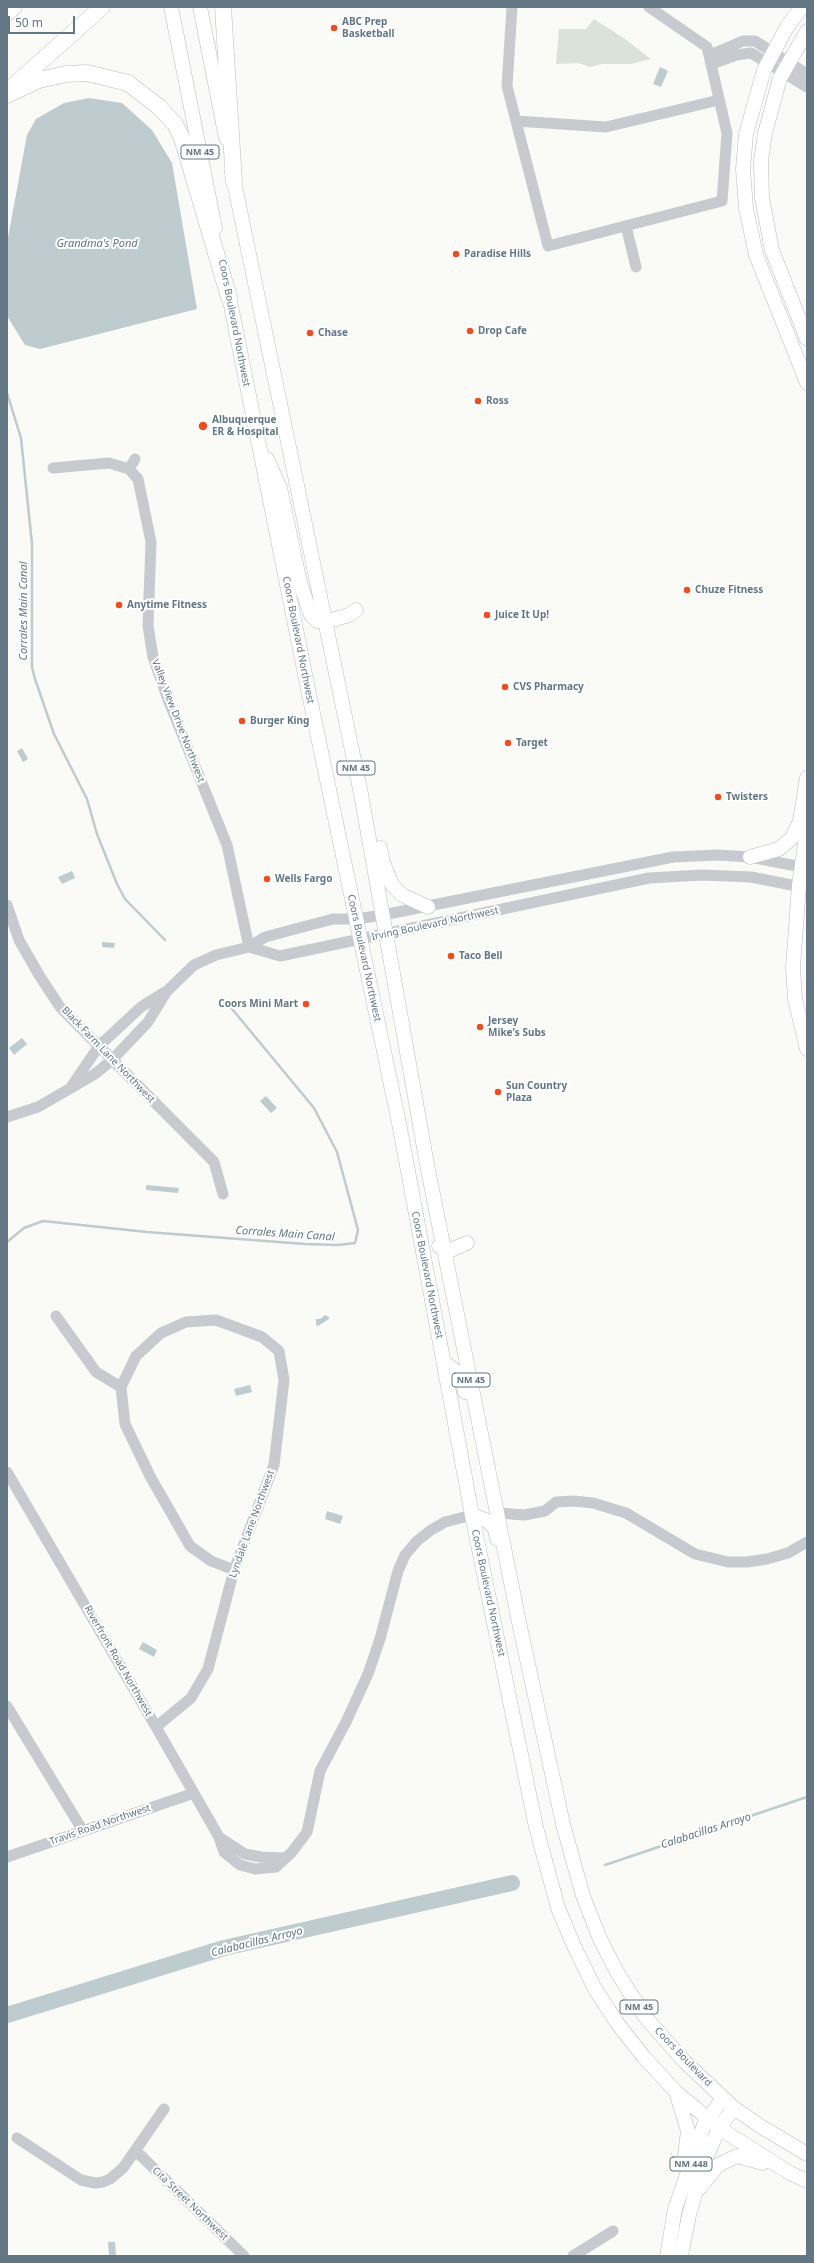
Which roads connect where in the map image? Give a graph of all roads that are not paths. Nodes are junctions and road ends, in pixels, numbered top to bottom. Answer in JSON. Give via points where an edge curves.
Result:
{"nodes":[{"id":1,"x":14,"y":7,"type":"edge"},
{"id":2,"x":102,"y":7,"type":"edge"},
{"id":3,"x":171,"y":7,"type":"edge"},
{"id":4,"x":200,"y":7,"type":"edge"},
{"id":5,"x":223,"y":7,"type":"edge"},
{"id":6,"x":512,"y":7,"type":"edge"},
{"id":7,"x":649,"y":7,"type":"edge"},
{"id":8,"x":802,"y":7,"type":"edge"},
{"id":9,"x":7,"y":13,"type":"edge"},
{"id":10,"x":807,"y":31,"type":"edge"},
{"id":11,"x":770,"y":57,"type":"junction"},
{"id":12,"x":711,"y":60,"type":"junction"},
{"id":13,"x":785,"y":67,"type":"junction"},
{"id":14,"x":807,"y":74,"type":"edge"},
{"id":15,"x":807,"y":86,"type":"edge"},
{"id":16,"x":7,"y":94,"type":"edge"},
{"id":17,"x":720,"y":100,"type":"junction"},
{"id":18,"x":516,"y":121,"type":"junction"},
{"id":19,"x":234,"y":182,"type":"junction"},
{"id":20,"x":626,"y":226,"type":"junction"},
{"id":21,"x":636,"y":267,"type":"dead end"},
{"id":22,"x":229,"y":298,"type":"junction"},
{"id":23,"x":807,"y":340,"type":"edge"},
{"id":24,"x":807,"y":382,"type":"edge"},
{"id":25,"x":261,"y":451,"type":"junction"},
{"id":26,"x":135,"y":459,"type":"dead end"},
{"id":27,"x":53,"y":468,"type":"dead end"},
{"id":28,"x":129,"y":469,"type":"junction"},
{"id":29,"x":356,"y":610,"type":"dead end"},
{"id":30,"x":326,"y":622,"type":"junction"},
{"id":31,"x":807,"y":778,"type":"edge"},
{"id":32,"x":361,"y":794,"type":"junction"},
{"id":33,"x":807,"y":829,"type":"edge"},
{"id":34,"x":750,"y":857,"type":"junction"},
{"id":35,"x":805,"y":867,"type":"edge"},
{"id":36,"x":803,"y":887,"type":"edge"},
{"id":37,"x":7,"y":905,"type":"edge"},
{"id":38,"x":428,"y":907,"type":"junction"},
{"id":39,"x":383,"y":915,"type":"junction"},
{"id":40,"x":356,"y":919,"type":"junction"},
{"id":41,"x":386,"y":935,"type":"junction"},
{"id":42,"x":361,"y":940,"type":"junction"},
{"id":43,"x":249,"y":947,"type":"junction"},
{"id":44,"x":167,"y":991,"type":"junction"},
{"id":45,"x":99,"y":1046,"type":"junction"},
{"id":46,"x":807,"y":1049,"type":"edge"},
{"id":47,"x":112,"y":1060,"type":"junction"},
{"id":48,"x":70,"y":1089,"type":"junction"},
{"id":49,"x":7,"y":1117,"type":"edge"},
{"id":50,"x":406,"y":1162,"type":"junction"},
{"id":51,"x":223,"y":1194,"type":"dead end"},
{"id":52,"x":467,"y":1243,"type":"dead end"},
{"id":53,"x":446,"y":1252,"type":"junction"},
{"id":54,"x":56,"y":1316,"type":"dead end"},
{"id":55,"x":444,"y":1362,"type":"junction"},
{"id":56,"x":121,"y":1387,"type":"junction"},
{"id":57,"x":7,"y":1472,"type":"edge"},
{"id":58,"x":498,"y":1513,"type":"junction"},
{"id":59,"x":472,"y":1515,"type":"junction"},
{"id":60,"x":807,"y":1542,"type":"edge"},
{"id":61,"x":234,"y":1570,"type":"junction"},
{"id":62,"x":7,"y":1706,"type":"edge"},
{"id":63,"x":540,"y":1716,"type":"junction"},
{"id":64,"x":156,"y":1727,"type":"junction"},
{"id":65,"x":194,"y":1793,"type":"junction"},
{"id":66,"x":83,"y":1831,"type":"junction"},
{"id":67,"x":219,"y":1837,"type":"junction"},
{"id":68,"x":7,"y":1857,"type":"edge"},
{"id":69,"x":285,"y":1858,"type":"junction"},
{"id":70,"x":676,"y":2092,"type":"junction"},
{"id":71,"x":723,"y":2098,"type":"junction"},
{"id":72,"x":734,"y":2108,"type":"junction"},
{"id":73,"x":164,"y":2109,"type":"dead end"},
{"id":74,"x":707,"y":2119,"type":"junction"},
{"id":75,"x":719,"y":2128,"type":"junction"},
{"id":76,"x":17,"y":2138,"type":"dead end"},
{"id":77,"x":136,"y":2151,"type":"junction"},
{"id":78,"x":807,"y":2154,"type":"edge"},
{"id":79,"x":790,"y":2173,"type":"junction"},
{"id":80,"x":807,"y":2181,"type":"edge"},
{"id":81,"x":692,"y":2200,"type":"junction"},
{"id":82,"x":675,"y":2209,"type":"junction"},
{"id":83,"x":614,"y":2231,"type":"dead end"},
{"id":84,"x":244,"y":2256,"type":"edge"},
{"id":85,"x":573,"y":2256,"type":"edge"},
{"id":86,"x":667,"y":2256,"type":"edge"},
{"id":87,"x":681,"y":2256,"type":"edge"}],
"edges":[{"from":1,"to":9,"type":"highway"},
{"from":2,"to":16,"type":"highway"},
{"from":3,"to":22,"type":"main road","name":"Coors Boulevard Northwest","number":"NM 45"},
{"from":4,"to":19,"type":"main road","number":"NM 45"},
{"from":5,"to":19,"type":"highway"},
{"from":6,"to":18,"type":"street","via":[[507,86]]},
{"from":7,"to":12,"type":"street","via":[[707,46]]},
{"from":8,"to":11,"type":"main road"},
{"from":10,"to":13,"type":"main road"},
{"from":11,"to":12,"type":"street","via":[[760,43],[750,40]]},
{"from":11,"to":13,"type":"street"},
{"from":11,"to":24,"type":"main road","via":[[753,102],[746,134],[743,169],[746,208],[756,254]]},
{"from":12,"to":17,"type":"street"},
{"from":13,"to":14,"type":"street"},
{"from":13,"to":15,"type":"street"},
{"from":13,"to":23,"type":"main road","via":[[770,108],[765,133],[761,161],[762,198],[772,250]]},
{"from":16,"to":22,"type":"highway","via":[[40,80],[66,74],[87,73],[128,83],[154,103],[175,124],[182,138]]},
{"from":17,"to":18,"type":"street","via":[[606,127]]},
{"from":17,"to":20,"type":"street","via":[[726,133],[722,201]]},
{"from":18,"to":20,"type":"street","via":[[548,246]]},
{"from":19,"to":30,"type":"main road","number":"NM 45"},
{"from":20,"to":21,"type":"street"},
{"from":22,"to":25,"type":"main road","name":"Coors Boulevard Northwest","number":"NM 45"},
{"from":25,"to":30,"type":"main road","via":[[269,462],[280,488],[308,610],[316,621]]},
{"from":25,"to":40,"type":"main road","name":"Coors Boulevard Northwest","number":"NM 45"},
{"from":26,"to":28,"type":"street"},
{"from":27,"to":28,"type":"street","via":[[109,463]]},
{"from":28,"to":43,"type":"street","name":"Valley View Drive Northwest","via":[[140,485],[151,542],[148,626],[154,661],[227,845]]},
{"from":29,"to":30,"type":"main road","via":[[349,615]]},
{"from":30,"to":32,"type":"main road","number":"NM 45"},
{"from":31,"to":34,"type":"main road","via":[[800,821],[792,838],[779,849]]},
{"from":32,"to":38,"type":"main road","via":[[373,806],[383,862],[392,885],[402,895]]},
{"from":32,"to":39,"type":"main road","number":"NM 45"},
{"from":33,"to":35,"type":"main road"},
{"from":34,"to":35,"type":"street","name":"Irving Boulevard Northwest"},
{"from":34,"to":38,"type":"street","name":"Irving Boulevard Northwest","via":[[701,856],[657,859]]},
{"from":35,"to":36,"type":"main road"},
{"from":36,"to":41,"type":"street","name":"Irving Boulevard Northwest","via":[[751,877],[702,875],[649,878]]},
{"from":36,"to":46,"type":"main road","via":[[793,951],[793,983]]},
{"from":37,"to":45,"type":"street","name":"Black Farm Lane Northwest","via":[[19,940],[38,975],[60,1007]]},
{"from":38,"to":39,"type":"street","name":"Irving Boulevard Northwest"},
{"from":39,"to":40,"type":"street","name":"Irving Boulevard Northwest"},
{"from":39,"to":41,"type":"main road","number":"NM 45"},
{"from":40,"to":42,"type":"main road","name":"Coors Boulevard Northwest","number":"NM 45"},
{"from":40,"to":43,"type":"street","name":"Irving Boulevard Northwest","via":[[333,919],[309,924],[265,937]]},
{"from":41,"to":42,"type":"street","name":"Irving Boulevard Northwest"},
{"from":41,"to":53,"type":"main road","number":"NM 45","via":[[428,1170]]},
{"from":42,"to":43,"type":"street","name":"Irving Boulevard Northwest","via":[[280,956]]},
{"from":42,"to":50,"type":"main road","name":"Coors Boulevard Northwest","number":"NM 45"},
{"from":43,"to":44,"type":"street","via":[[201,961],[187,970]]},
{"from":44,"to":45,"type":"street","via":[[141,1007]]},
{"from":44,"to":47,"type":"street","via":[[148,1022]]},
{"from":45,"to":47,"type":"street","name":"Black Farm Lane Northwest"},
{"from":45,"to":48,"type":"street"},
{"from":47,"to":48,"type":"street"},
{"from":47,"to":51,"type":"street","name":"Black Farm Lane Northwest","via":[[214,1162]]},
{"from":48,"to":49,"type":"street","via":[[38,1107]]},
{"from":50,"to":53,"type":"main road","via":[[423,1192],[438,1245]]},
{"from":50,"to":55,"type":"main road","name":"Coors Boulevard Northwest","number":"NM 45"},
{"from":52,"to":53,"type":"main road"},
{"from":53,"to":58,"type":"main road","number":"NM 45"},
{"from":54,"to":56,"type":"street","via":[[96,1372]]},
{"from":55,"to":58,"type":"main road","via":[[461,1375],[490,1506]]},
{"from":55,"to":59,"type":"main road","name":"Coors Boulevard Northwest","number":"NM 45"},
{"from":56,"to":61,"type":"street","via":[[124,1424],[190,1546],[211,1561]]},
{"from":56,"to":61,"type":"street","name":"Lyndale Lane Northwest","via":[[136,1356],[161,1332],[186,1322],[216,1320],[262,1337],[279,1351],[284,1380],[274,1465]]},
{"from":57,"to":64,"type":"street","name":"Riverfront Road Northwest"},
{"from":58,"to":60,"type":"street","via":[[524,1515],[545,1510],[556,1502],[583,1501],[616,1508],[687,1550],[719,1560],[747,1562],[767,1559],[788,1553]]},
{"from":58,"to":63,"type":"main road","number":"NM 45"},
{"from":59,"to":63,"type":"main road","via":[[488,1521],[495,1529],[527,1682]]},
{"from":59,"to":69,"type":"street","via":[[445,1522],[431,1530],[416,1541],[405,1555],[368,1674],[320,1771],[306,1832]]},
{"from":59,"to":70,"type":"main road","name":"Coors Boulevard Northwest","number":"NM 45","via":[[536,1828],[558,1908],[588,1974],[617,2023]]},
{"from":61,"to":64,"type":"street","name":"Lyndale Lane Northwest","via":[[208,1669],[191,1698]]},
{"from":62,"to":66,"type":"street"},
{"from":63,"to":71,"type":"main road","name":"Coors Boulevard","number":"NM 45","via":[[563,1824],[583,1896],[600,1939],[646,2018],[685,2062]]},
{"from":64,"to":65,"type":"street","name":"Riverfront Road Northwest"},
{"from":65,"to":66,"type":"street","name":"Travis Road Northwest"},
{"from":65,"to":67,"type":"street","name":"Riverfront Road Northwest"},
{"from":66,"to":68,"type":"street","name":"Travis Road Northwest"},
{"from":67,"to":69,"type":"street","via":[[245,1854]]},
{"from":67,"to":69,"type":"street","name":"Riverfront Road Northwest","via":[[224,1852],[240,1865],[256,1869],[276,1867]]},
{"from":70,"to":74,"type":"main road","number":"NM 45"},
{"from":70,"to":82,"type":"main road","via":[[688,2131],[686,2156]]},
{"from":71,"to":72,"type":"main road","name":"Coors Boulevard","number":"NM 45"},
{"from":71,"to":74,"type":"main road","number":"NM 448"},
{"from":72,"to":75,"type":"main road","number":"NM 448"},
{"from":72,"to":78,"type":"main road","number":"NM 45"},
{"from":73,"to":77,"type":"street"},
{"from":74,"to":75,"type":"main road","number":"NM 45"},
{"from":74,"to":82,"type":"main road","number":"NM 448"},
{"from":75,"to":79,"type":"main road","number":"NM 45"},
{"from":75,"to":81,"type":"main road","number":"NM 448"},
{"from":76,"to":77,"type":"street","via":[[74,2176],[95,2183],[110,2179]]},
{"from":77,"to":84,"type":"street","name":"Cita Street Northwest"},
{"from":79,"to":80,"type":"main road","number":"NM 45"},
{"from":79,"to":81,"type":"main road","via":[[737,2156],[718,2165]]},
{"from":81,"to":87,"type":"main road","number":"NM 448"},
{"from":82,"to":86,"type":"main road","number":"NM 448"},
{"from":83,"to":85,"type":"street"}]}
